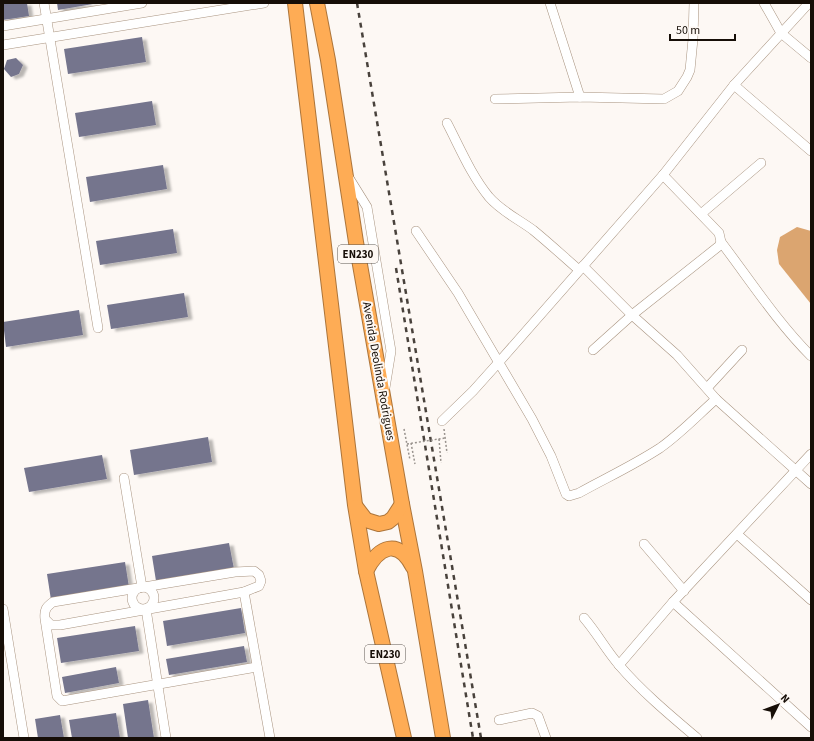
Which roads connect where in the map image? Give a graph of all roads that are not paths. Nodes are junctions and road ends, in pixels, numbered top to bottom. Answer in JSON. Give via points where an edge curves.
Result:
{"nodes":[{"id":1,"x":44,"y":3,"type":"edge"},
{"id":2,"x":142,"y":3,"type":"edge"},
{"id":3,"x":264,"y":3,"type":"edge"},
{"id":4,"x":295,"y":3,"type":"edge"},
{"id":5,"x":317,"y":3,"type":"edge"},
{"id":6,"x":550,"y":3,"type":"edge"},
{"id":7,"x":694,"y":3,"type":"edge"},
{"id":8,"x":764,"y":3,"type":"edge"},
{"id":9,"x":809,"y":3,"type":"edge"},
{"id":10,"x":228,"y":6,"type":"edge"},
{"id":11,"x":47,"y":19,"type":"junction"},
{"id":12,"x":3,"y":26,"type":"edge"},
{"id":13,"x":781,"y":33,"type":"junction"},
{"id":14,"x":50,"y":37,"type":"junction"},
{"id":15,"x":3,"y":45,"type":"edge"},
{"id":16,"x":811,"y":58,"type":"edge"},
{"id":17,"x":734,"y":85,"type":"junction"},
{"id":18,"x":580,"y":97,"type":"junction"},
{"id":19,"x":495,"y":99,"type":"dead end"},
{"id":20,"x":448,"y":123,"type":"dead end"},
{"id":21,"x":811,"y":151,"type":"edge"},
{"id":22,"x":761,"y":163,"type":"dead end"},
{"id":23,"x":663,"y":175,"type":"junction"},
{"id":24,"x":701,"y":214,"type":"junction"},
{"id":25,"x":416,"y":231,"type":"dead end"},
{"id":26,"x":721,"y":242,"type":"junction"},
{"id":27,"x":581,"y":268,"type":"junction"},
{"id":28,"x":632,"y":315,"type":"junction"},
{"id":29,"x":98,"y":328,"type":"dead end"},
{"id":30,"x":594,"y":350,"type":"dead end"},
{"id":31,"x":742,"y":350,"type":"dead end"},
{"id":32,"x":811,"y":356,"type":"edge"},
{"id":33,"x":498,"y":362,"type":"junction"},
{"id":34,"x":707,"y":388,"type":"junction"},
{"id":35,"x":716,"y":399,"type":"junction"},
{"id":36,"x":442,"y":421,"type":"road end"},
{"id":37,"x":811,"y":454,"type":"edge"},
{"id":38,"x":796,"y":470,"type":"junction"},
{"id":39,"x":124,"y":478,"type":"dead end"},
{"id":40,"x":811,"y":484,"type":"edge"},
{"id":41,"x":402,"y":504,"type":"junction"},
{"id":42,"x":355,"y":505,"type":"junction"},
{"id":43,"x":737,"y":534,"type":"junction"},
{"id":44,"x":644,"y":544,"type":"dead end"},
{"id":45,"x":366,"y":571,"type":"junction"},
{"id":46,"x":415,"y":571,"type":"junction"},
{"id":47,"x":142,"y":587,"type":"junction"},
{"id":48,"x":684,"y":591,"type":"junction"},
{"id":49,"x":244,"y":592,"type":"junction"},
{"id":50,"x":811,"y":600,"type":"edge"},
{"id":51,"x":673,"y":602,"type":"junction"},
{"id":52,"x":3,"y":609,"type":"edge"},
{"id":53,"x":146,"y":609,"type":"junction"},
{"id":54,"x":584,"y":618,"type":"dead end"},
{"id":55,"x":45,"y":619,"type":"junction"},
{"id":56,"x":5,"y":629,"type":"edge"},
{"id":57,"x":618,"y":665,"type":"junction"},
{"id":58,"x":257,"y":667,"type":"junction"},
{"id":59,"x":158,"y":684,"type":"junction"},
{"id":60,"x":499,"y":720,"type":"dead end"},
{"id":61,"x":811,"y":727,"type":"edge"},
{"id":62,"x":24,"y":738,"type":"edge"},
{"id":63,"x":166,"y":738,"type":"edge"},
{"id":64,"x":270,"y":738,"type":"edge"},
{"id":65,"x":404,"y":738,"type":"edge"},
{"id":66,"x":443,"y":738,"type":"edge"},
{"id":67,"x":546,"y":738,"type":"edge"},
{"id":68,"x":697,"y":738,"type":"edge"}],
"edges":[{"from":1,"to":11,"type":"street"},
{"from":2,"to":11,"type":"street"},
{"from":3,"to":10,"type":"street"},
{"from":4,"to":42,"type":"highway","number":"EN230"},
{"from":5,"to":41,"type":"highway","name":"Avenida Deolinda Rodrigues","number":"EN230"},
{"from":6,"to":18,"type":"street"},
{"from":7,"to":18,"type":"street","via":[[690,70],[678,91],[664,99]]},
{"from":8,"to":13,"type":"street"},
{"from":9,"to":13,"type":"street"},
{"from":10,"to":14,"type":"street"},
{"from":11,"to":12,"type":"street"},
{"from":11,"to":14,"type":"street"},
{"from":13,"to":16,"type":"street"},
{"from":13,"to":17,"type":"street"},
{"from":14,"to":15,"type":"street"},
{"from":14,"to":29,"type":"street"},
{"from":17,"to":21,"type":"street"},
{"from":17,"to":23,"type":"street"},
{"from":18,"to":19,"type":"street"},
{"from":20,"to":27,"type":"street","via":[[480,186],[491,198],[503,210]]},
{"from":22,"to":24,"type":"street"},
{"from":23,"to":24,"type":"street"},
{"from":23,"to":27,"type":"street"},
{"from":24,"to":26,"type":"street","via":[[719,233]]},
{"from":25,"to":33,"type":"street","via":[[458,294]]},
{"from":26,"to":28,"type":"street"},
{"from":26,"to":32,"type":"street","via":[[763,299]]},
{"from":27,"to":28,"type":"street"},
{"from":27,"to":33,"type":"street"},
{"from":28,"to":30,"type":"street"},
{"from":28,"to":34,"type":"street","via":[[677,355]]},
{"from":31,"to":34,"type":"street"},
{"from":33,"to":35,"type":"street","via":[[535,425],[569,496],[579,493],[661,447]]},
{"from":33,"to":36,"type":"street"},
{"from":34,"to":35,"type":"street"},
{"from":35,"to":38,"type":"street"},
{"from":37,"to":38,"type":"street"},
{"from":38,"to":40,"type":"street"},
{"from":38,"to":43,"type":"street"},
{"from":39,"to":47,"type":"street"},
{"from":41,"to":42,"type":"highway","via":[[393,518],[379,524],[366,520]]},
{"from":41,"to":46,"type":"highway","name":"Avenida Deolinda Rodrigues","number":"EN230"},
{"from":42,"to":45,"type":"highway","number":"EN230"},
{"from":43,"to":48,"type":"street"},
{"from":43,"to":50,"type":"street"},
{"from":44,"to":48,"type":"street"},
{"from":45,"to":46,"type":"highway","via":[[375,555],[388,548],[402,552]]},
{"from":45,"to":65,"type":"highway","number":"EN230"},
{"from":46,"to":66,"type":"highway","name":"Avenida Deolinda Rodrigues","number":"EN230"},
{"from":47,"to":49,"type":"street","via":[[245,570],[254,571],[261,581],[259,586]]},
{"from":47,"to":53,"type":"street","via":[[150,588],[154,598]]},
{"from":47,"to":53,"type":"street","via":[[136,589],[132,599],[136,606]]},
{"from":47,"to":55,"type":"street","via":[[53,602],[44,612]]},
{"from":48,"to":51,"type":"street"},
{"from":49,"to":53,"type":"street"},
{"from":49,"to":58,"type":"street"},
{"from":51,"to":57,"type":"street"},
{"from":51,"to":61,"type":"street"},
{"from":52,"to":56,"type":"street"},
{"from":53,"to":55,"type":"street","via":[[60,625],[51,625]]},
{"from":53,"to":59,"type":"street"},
{"from":54,"to":57,"type":"street"},
{"from":55,"to":59,"type":"street","via":[[57,696],[62,701]]},
{"from":56,"to":62,"type":"street"},
{"from":57,"to":68,"type":"street"},
{"from":58,"to":59,"type":"street"},
{"from":58,"to":64,"type":"street"},
{"from":59,"to":63,"type":"street"},
{"from":60,"to":67,"type":"street","via":[[535,714]]}]}
